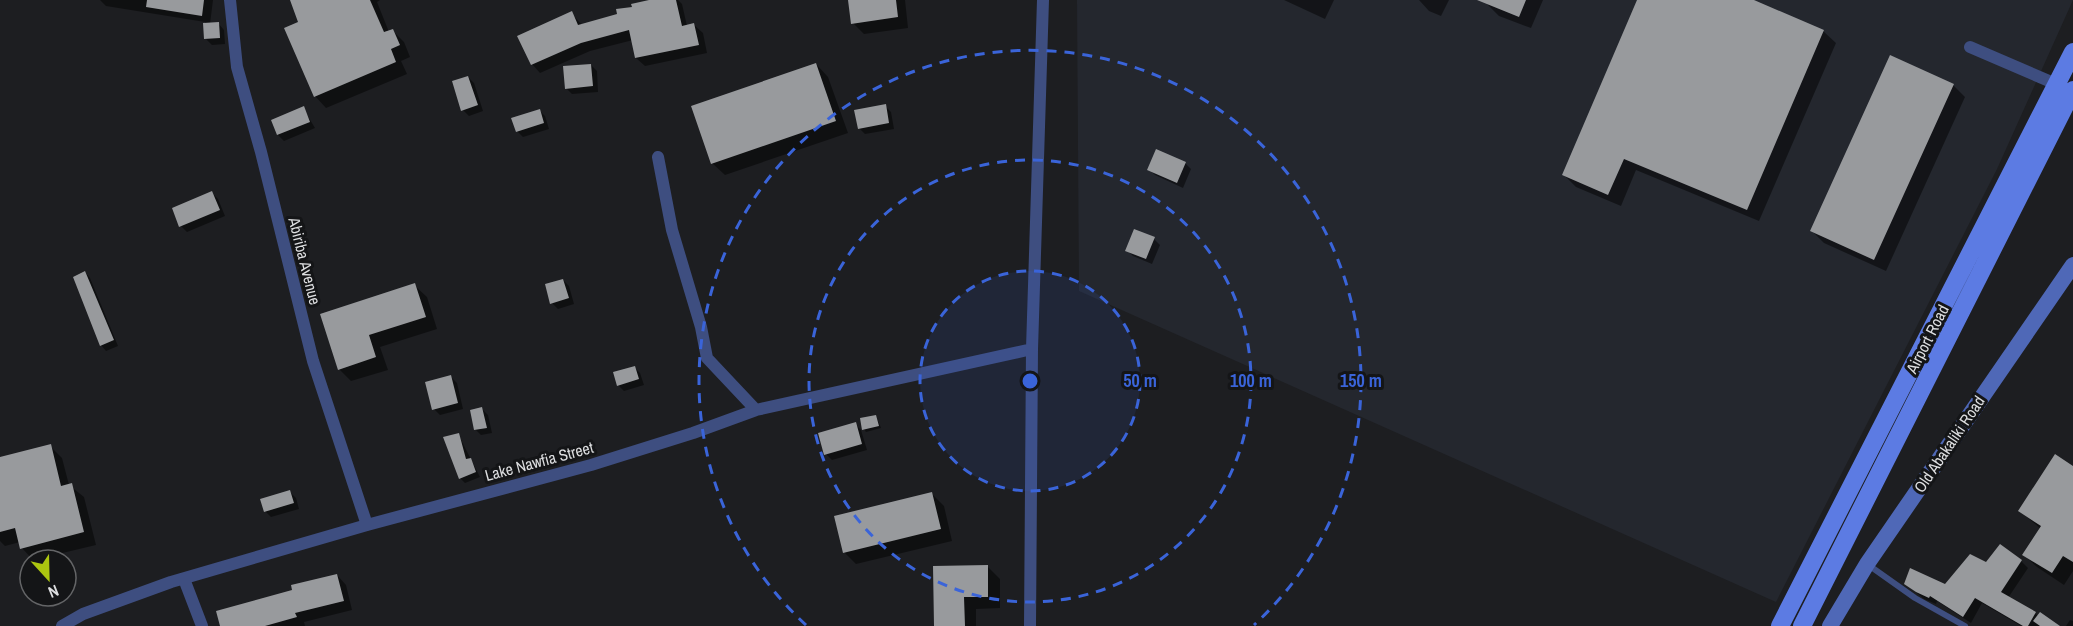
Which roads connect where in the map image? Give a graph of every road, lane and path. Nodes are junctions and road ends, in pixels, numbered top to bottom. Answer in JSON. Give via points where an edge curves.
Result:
{"nodes":[{"id":1,"x":230,"y":0,"type":"edge"},
{"id":2,"x":1044,"y":0,"type":"edge"},
{"id":3,"x":1970,"y":47,"type":"dead end"},
{"id":4,"x":2073,"y":52,"type":"edge"},
{"id":5,"x":2069,"y":90,"type":"edge"},
{"id":6,"x":658,"y":157,"type":"dead end"},
{"id":7,"x":2073,"y":265,"type":"edge"},
{"id":8,"x":1032,"y":350,"type":"junction"},
{"id":9,"x":756,"y":410,"type":"junction"},
{"id":10,"x":367,"y":525,"type":"junction"},
{"id":11,"x":1867,"y":564,"type":"junction"},
{"id":12,"x":184,"y":579,"type":"junction"},
{"id":13,"x":62,"y":626,"type":"edge"},
{"id":14,"x":202,"y":626,"type":"edge"},
{"id":15,"x":1030,"y":626,"type":"edge"},
{"id":16,"x":1780,"y":626,"type":"edge"},
{"id":17,"x":1802,"y":626,"type":"edge"},
{"id":18,"x":1830,"y":626,"type":"edge"},
{"id":19,"x":1965,"y":626,"type":"edge"}],
"edges":[{"from":1,"to":10,"type":"street","name":"Abiriba Avenue","via":[[237,67],[313,361]]},
{"from":2,"to":8,"type":"street"},
{"from":3,"to":5,"type":"street"},
{"from":4,"to":5,"type":"main road","name":"Airport Road"},
{"from":5,"to":16,"type":"main road","name":"Airport Road"},
{"from":5,"to":17,"type":"main road","name":"Airport Road"},
{"from":6,"to":9,"type":"street","via":[[672,230],[707,358]]},
{"from":7,"to":11,"type":"main road","name":"Old Abakaliki Road"},
{"from":8,"to":9,"type":"street","name":"Lake Nawfia Street"},
{"from":8,"to":15,"type":"street"},
{"from":9,"to":10,"type":"street","name":"Lake Nawfia Street","via":[[591,465]]},
{"from":10,"to":12,"type":"street","name":"Lake Nawfia Street"},
{"from":11,"to":18,"type":"main road","name":"Old Abakaliki Road"},
{"from":11,"to":19,"type":"lane","via":[[1915,598]]},
{"from":12,"to":13,"type":"street","name":"Lake Nawfia Street","via":[[83,614]]},
{"from":12,"to":14,"type":"street"}]}
